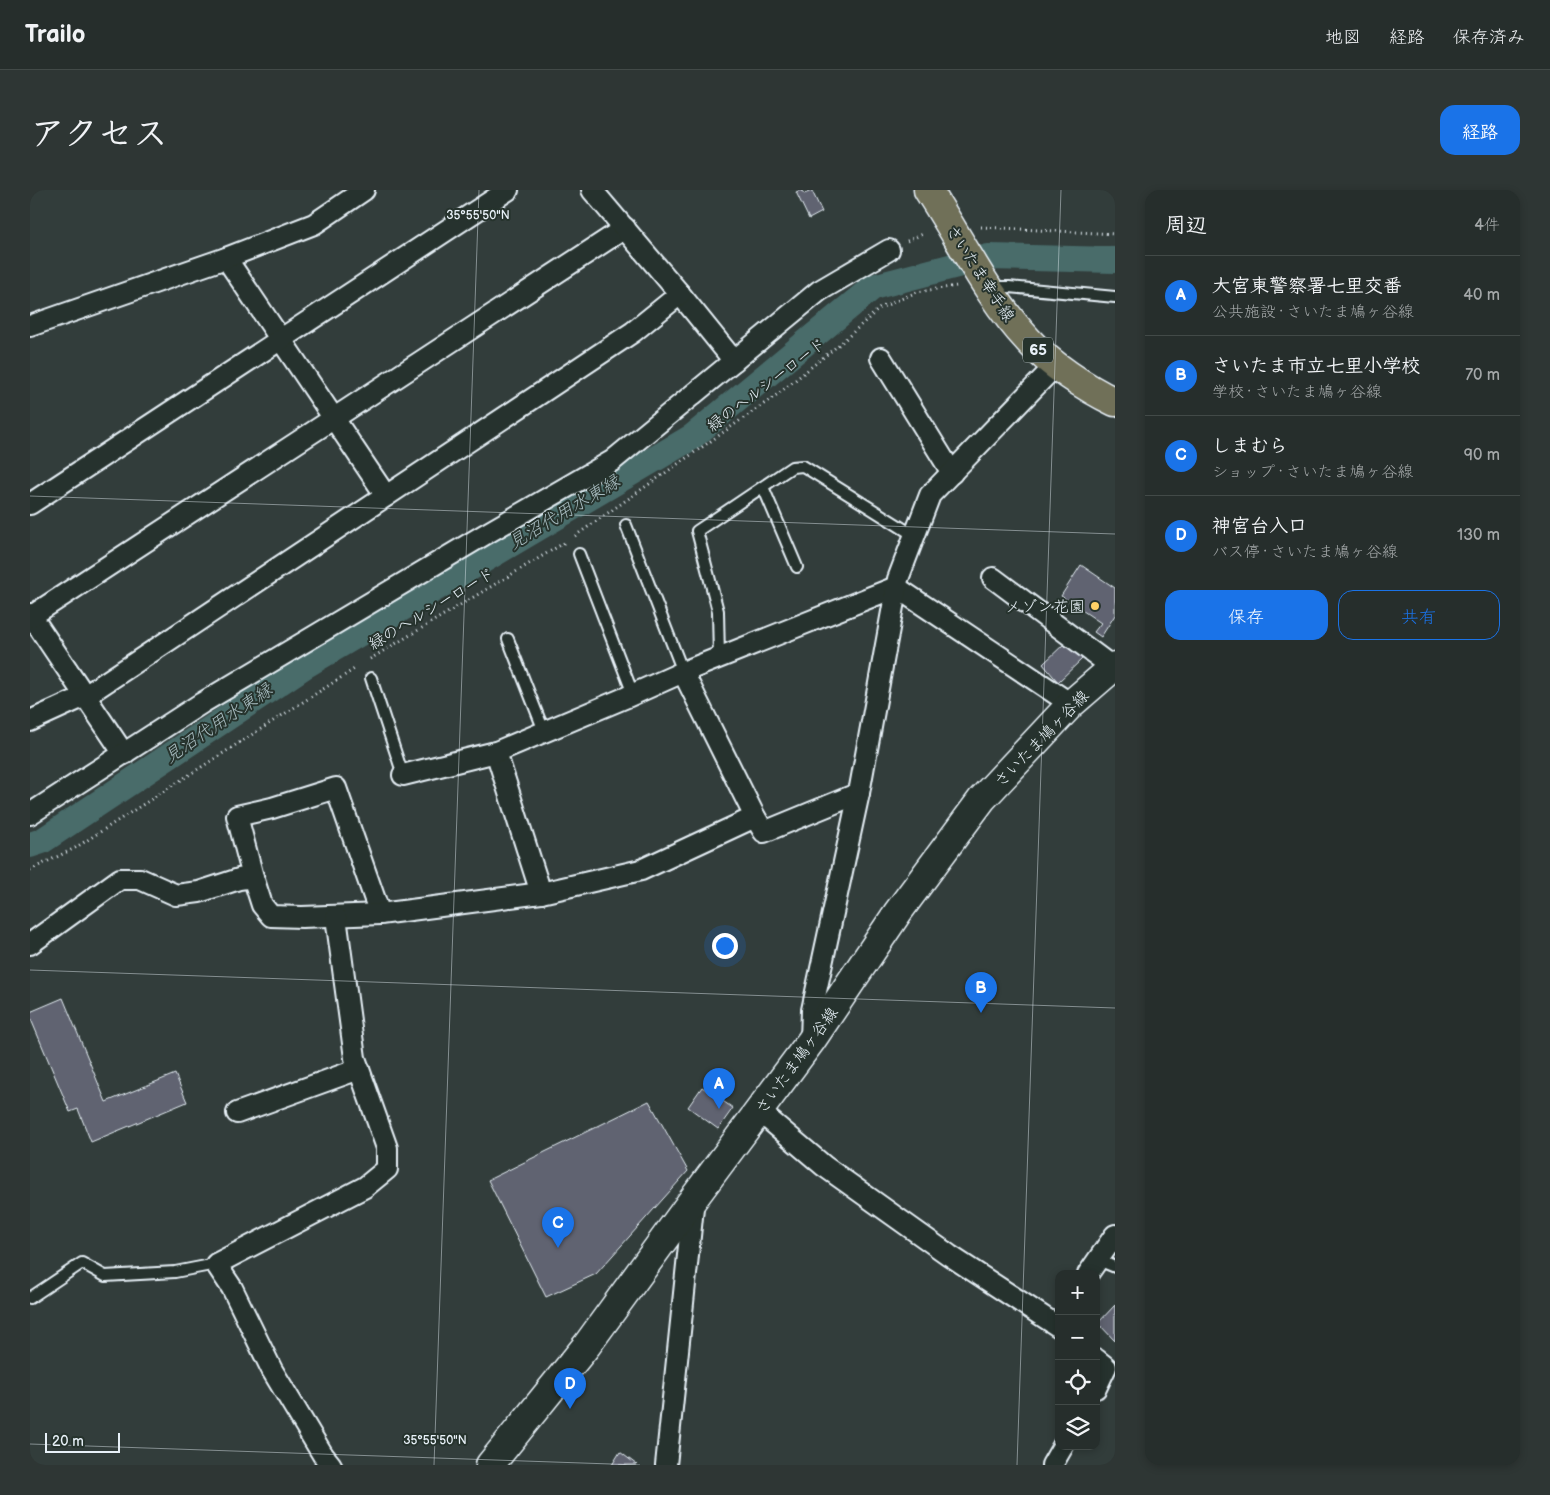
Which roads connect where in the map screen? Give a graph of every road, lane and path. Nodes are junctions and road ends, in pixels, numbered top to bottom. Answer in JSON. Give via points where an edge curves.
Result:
{"nodes":[{"id":1,"x":364,"y":190,"type":"edge"},
{"id":2,"x":508,"y":190,"type":"edge"},
{"id":3,"x":592,"y":190,"type":"edge"},
{"id":4,"x":928,"y":190,"type":"edge"},
{"id":5,"x":625,"y":228,"type":"junction"},
{"id":6,"x":966,"y":232,"type":"junction"},
{"id":7,"x":1115,"y":234,"type":"edge"},
{"id":8,"x":889,"y":250,"type":"dead end"},
{"id":9,"x":226,"y":258,"type":"junction"},
{"id":10,"x":977,"y":283,"type":"junction"},
{"id":11,"x":680,"y":294,"type":"junction"},
{"id":12,"x":1115,"y":297,"type":"edge"},
{"id":13,"x":30,"y":326,"type":"edge"},
{"id":14,"x":280,"y":340,"type":"junction"},
{"id":15,"x":881,"y":358,"type":"dead end"},
{"id":16,"x":734,"y":361,"type":"junction"},
{"id":17,"x":1056,"y":365,"type":"junction"},
{"id":18,"x":1115,"y":402,"type":"edge"},
{"id":19,"x":333,"y":419,"type":"junction"},
{"id":20,"x":952,"y":473,"type":"junction"},
{"id":21,"x":763,"y":487,"type":"junction"},
{"id":22,"x":386,"y":496,"type":"junction"},
{"id":23,"x":30,"y":504,"type":"edge"},
{"id":24,"x":626,"y":525,"type":"dead end"},
{"id":25,"x":914,"y":536,"type":"junction"},
{"id":26,"x":579,"y":554,"type":"dead end"},
{"id":27,"x":797,"y":567,"type":"dead end"},
{"id":28,"x":993,"y":578,"type":"dead end"},
{"id":29,"x":896,"y":587,"type":"junction"},
{"id":30,"x":30,"y":616,"type":"edge"},
{"id":31,"x":508,"y":640,"type":"dead end"},
{"id":32,"x":719,"y":658,"type":"junction"},
{"id":33,"x":367,"y":661,"type":"dead end"},
{"id":34,"x":360,"y":665,"type":"dead end"},
{"id":35,"x":1114,"y":667,"type":"edge"},
{"id":36,"x":683,"y":672,"type":"junction"},
{"id":37,"x":371,"y":678,"type":"dead end"},
{"id":38,"x":634,"y":694,"type":"junction"},
{"id":39,"x":85,"y":696,"type":"junction"},
{"id":40,"x":1070,"y":704,"type":"junction"},
{"id":41,"x":30,"y":721,"type":"edge"},
{"id":42,"x":544,"y":731,"type":"junction"},
{"id":43,"x":496,"y":752,"type":"junction"},
{"id":44,"x":124,"y":754,"type":"junction"},
{"id":45,"x":402,"y":775,"type":"joint"},
{"id":46,"x":859,"y":793,"type":"junction"},
{"id":47,"x":30,"y":814,"type":"edge"},
{"id":48,"x":755,"y":817,"type":"junction"},
{"id":49,"x":30,"y":870,"type":"edge"},
{"id":50,"x":253,"y":877,"type":"junction"},
{"id":51,"x":541,"y":893,"type":"junction"},
{"id":52,"x":380,"y":914,"type":"junction"},
{"id":53,"x":336,"y":917,"type":"junction"},
{"id":54,"x":30,"y":944,"type":"edge"},
{"id":55,"x":811,"y":1041,"type":"junction"},
{"id":56,"x":359,"y":1069,"type":"junction"},
{"id":57,"x":759,"y":1111,"type":"junction"},
{"id":58,"x":237,"y":1113,"type":"dead end"},
{"id":59,"x":694,"y":1198,"type":"junction"},
{"id":60,"x":1115,"y":1235,"type":"edge"},
{"id":61,"x":216,"y":1264,"type":"junction"},
{"id":62,"x":1100,"y":1267,"type":"edge"},
{"id":63,"x":30,"y":1298,"type":"edge"},
{"id":64,"x":1055,"y":1321,"type":"edge"},
{"id":65,"x":1106,"y":1367,"type":"edge"},
{"id":66,"x":1100,"y":1380,"type":"edge"},
{"id":67,"x":1061,"y":1450,"type":"edge"},
{"id":68,"x":331,"y":1465,"type":"edge"},
{"id":69,"x":490,"y":1465,"type":"edge"},
{"id":70,"x":666,"y":1465,"type":"edge"},
{"id":71,"x":1052,"y":1465,"type":"edge"}],
"edges":[{"from":1,"to":9,"type":"street","via":[[314,224]]},
{"from":2,"to":14,"type":"street"},
{"from":3,"to":5,"type":"street"},
{"from":4,"to":6,"type":"main road","name":"さいたま幸手線","number":"65"},
{"from":5,"to":11,"type":"street"},
{"from":5,"to":19,"type":"street"},
{"from":6,"to":7,"type":"path"},
{"from":6,"to":10,"type":"main road","name":"さいたま幸手線","number":"65"},
{"from":8,"to":16,"type":"street","via":[[819,291]]},
{"from":9,"to":13,"type":"street"},
{"from":9,"to":14,"type":"street"},
{"from":10,"to":12,"type":"lane"},
{"from":10,"to":17,"type":"main road","name":"さいたま幸手線","number":"65","via":[[1029,341]]},
{"from":10,"to":33,"type":"path","name":"緑のヘルシーロード","via":[[917,292],[880,308],[778,394],[614,510]]},
{"from":11,"to":16,"type":"street"},
{"from":11,"to":22,"type":"street","via":[[633,332]]},
{"from":14,"to":19,"type":"street"},
{"from":14,"to":23,"type":"street"},
{"from":15,"to":20,"type":"street"},
{"from":16,"to":44,"type":"street","via":[[612,461],[202,704]]},
{"from":17,"to":18,"type":"main road","name":"さいたま幸手線","number":"65"},
{"from":17,"to":20,"type":"street"},
{"from":19,"to":22,"type":"street"},
{"from":19,"to":30,"type":"street"},
{"from":20,"to":25,"type":"street","via":[[930,495]]},
{"from":21,"to":25,"type":"lane","via":[[792,466],[803,466]]},
{"from":21,"to":27,"type":"lane"},
{"from":21,"to":32,"type":"lane","via":[[697,531],[718,611]]},
{"from":22,"to":39,"type":"street"},
{"from":24,"to":36,"type":"lane"},
{"from":25,"to":29,"type":"street"},
{"from":26,"to":38,"type":"lane"},
{"from":28,"to":35,"type":"street"},
{"from":29,"to":32,"type":"street"},
{"from":29,"to":40,"type":"street"},
{"from":29,"to":46,"type":"street"},
{"from":30,"to":39,"type":"street"},
{"from":31,"to":42,"type":"lane"},
{"from":32,"to":36,"type":"street"},
{"from":34,"to":49,"type":"path","name":"緑のヘルシーロード","via":[[75,848]]},
{"from":35,"to":40,"type":"main road","name":"さいたま鳩ヶ谷線"},
{"from":36,"to":38,"type":"street"},
{"from":36,"to":48,"type":"street"},
{"from":37,"to":45,"type":"lane"},
{"from":38,"to":42,"type":"street"},
{"from":39,"to":41,"type":"street"},
{"from":39,"to":44,"type":"street"},
{"from":40,"to":55,"type":"main road","name":"さいたま鳩ヶ谷線","via":[[982,799],[898,912]]},
{"from":42,"to":43,"type":"street"},
{"from":43,"to":45,"type":"street"},
{"from":43,"to":51,"type":"street"},
{"from":44,"to":47,"type":"street"},
{"from":46,"to":48,"type":"street","via":[[764,832]]},
{"from":46,"to":55,"type":"street","via":[[812,1010]]},
{"from":48,"to":51,"type":"street","via":[[641,870]]},
{"from":50,"to":52,"type":"street","via":[[237,816],[336,788]]},
{"from":50,"to":53,"type":"street","via":[[262,905],[271,916]]},
{"from":50,"to":54,"type":"street","via":[[199,892],[176,894],[140,879],[120,879]]},
{"from":51,"to":52,"type":"street"},
{"from":52,"to":53,"type":"street"},
{"from":53,"to":56,"type":"street"},
{"from":55,"to":57,"type":"main road","name":"さいたま鳩ヶ谷線"},
{"from":56,"to":58,"type":"street"},
{"from":56,"to":61,"type":"street","via":[[386,1148],[387,1169],[366,1187]]},
{"from":57,"to":59,"type":"main road","name":"さいたま鳩ヶ谷線"},
{"from":57,"to":64,"type":"street","via":[[824,1166],[949,1256]]},
{"from":59,"to":69,"type":"main road","name":"さいたま鳩ヶ谷線","via":[[587,1346]]},
{"from":59,"to":70,"type":"street"},
{"from":60,"to":62,"type":"street"},
{"from":61,"to":63,"type":"lane","via":[[175,1272],[105,1276],[82,1263]]},
{"from":61,"to":68,"type":"street","via":[[232,1288],[272,1370]]},
{"from":65,"to":66,"type":"street"},
{"from":67,"to":71,"type":"street"}]}
